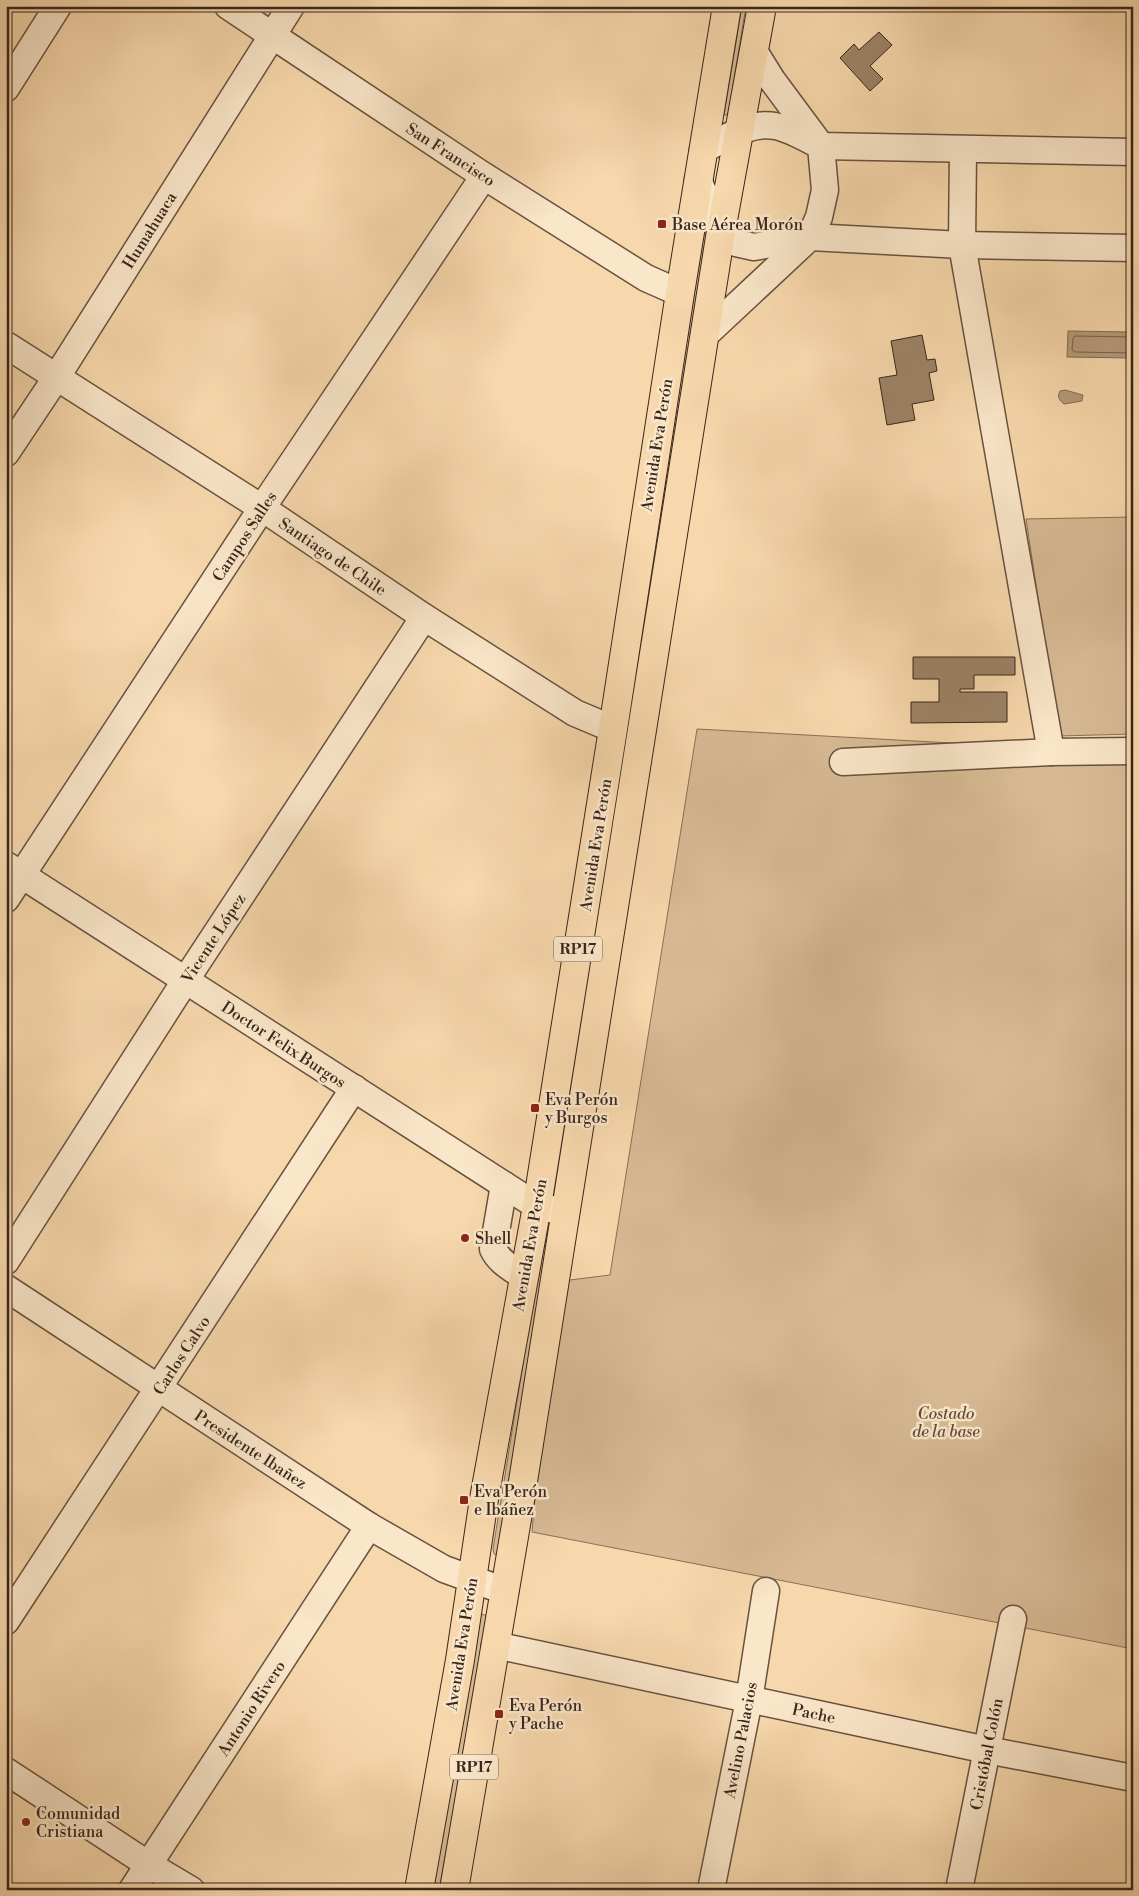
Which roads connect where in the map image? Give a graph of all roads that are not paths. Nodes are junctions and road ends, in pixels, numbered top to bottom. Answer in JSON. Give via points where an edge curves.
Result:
{"nodes":[{"id":1,"x":58,"y":6,"type":"edge"},
{"id":2,"x":228,"y":6,"type":"edge"},
{"id":3,"x":291,"y":6,"type":"edge"},
{"id":4,"x":727,"y":6,"type":"edge"},
{"id":5,"x":762,"y":6,"type":"edge"},
{"id":6,"x":272,"y":35,"type":"junction"},
{"id":7,"x":754,"y":51,"type":"junction"},
{"id":8,"x":6,"y":88,"type":"edge"},
{"id":9,"x":740,"y":131,"type":"junction"},
{"id":10,"x":821,"y":146,"type":"junction"},
{"id":11,"x":702,"y":150,"type":"junction"},
{"id":12,"x":962,"y":150,"type":"junction"},
{"id":13,"x":1133,"y":152,"type":"edge"},
{"id":14,"x":484,"y":176,"type":"junction"},
{"id":15,"x":698,"y":180,"type":"junction"},
{"id":16,"x":721,"y":231,"type":"junction"},
{"id":17,"x":810,"y":237,"type":"junction"},
{"id":18,"x":962,"y":245,"type":"junction"},
{"id":19,"x":1133,"y":248,"type":"edge"},
{"id":20,"x":680,"y":292,"type":"junction"},
{"id":21,"x":704,"y":336,"type":"junction"},
{"id":22,"x":6,"y":344,"type":"edge"},
{"id":23,"x":56,"y":378,"type":"junction"},
{"id":24,"x":6,"y":453,"type":"edge"},
{"id":25,"x":262,"y":508,"type":"junction"},
{"id":26,"x":424,"y":617,"type":"junction"},
{"id":27,"x":613,"y":729,"type":"junction"},
{"id":28,"x":1133,"y":751,"type":"edge"},
{"id":29,"x":1051,"y":752,"type":"junction"},
{"id":30,"x":843,"y":762,"type":"dead end"},
{"id":31,"x":14,"y":870,"type":"edge"},
{"id":32,"x":6,"y":900,"type":"edge"},
{"id":33,"x":185,"y":981,"type":"junction"},
{"id":34,"x":354,"y":1088,"type":"junction"},
{"id":35,"x":504,"y":1185,"type":"junction"},
{"id":36,"x":537,"y":1206,"type":"junction"},
{"id":37,"x":565,"y":1212,"type":"junction"},
{"id":38,"x":6,"y":1261,"type":"edge"},
{"id":39,"x":524,"y":1277,"type":"junction"},
{"id":40,"x":6,"y":1288,"type":"edge"},
{"id":41,"x":159,"y":1389,"type":"junction"},
{"id":42,"x":369,"y":1526,"type":"junction"},
{"id":43,"x":471,"y":1580,"type":"junction"},
{"id":44,"x":766,"y":1590,"type":"dead end"},
{"id":45,"x":505,"y":1591,"type":"junction"},
{"id":46,"x":1013,"y":1619,"type":"dead end"},
{"id":47,"x":6,"y":1621,"type":"edge"},
{"id":48,"x":495,"y":1645,"type":"junction"},
{"id":49,"x":749,"y":1700,"type":"junction"},
{"id":50,"x":987,"y":1750,"type":"junction"},
{"id":51,"x":6,"y":1771,"type":"edge"},
{"id":52,"x":1133,"y":1778,"type":"edge"},
{"id":53,"x":149,"y":1864,"type":"junction"},
{"id":54,"x":132,"y":1890,"type":"edge"},
{"id":55,"x":191,"y":1890,"type":"edge"},
{"id":56,"x":419,"y":1890,"type":"edge"},
{"id":57,"x":454,"y":1890,"type":"edge"},
{"id":58,"x":711,"y":1890,"type":"edge"},
{"id":59,"x":959,"y":1890,"type":"edge"}],
"edges":[{"from":1,"to":8,"type":"street"},
{"from":2,"to":6,"type":"street","name":"San Francisco"},
{"from":3,"to":6,"type":"street","name":"Humahuaca"},
{"from":4,"to":11,"type":"main road","name":"Avenida Eva Perón","number":"RP17"},
{"from":5,"to":7,"type":"main road","name":"Avenida Eva Perón","number":"RP17"},
{"from":6,"to":14,"type":"street","name":"San Francisco"},
{"from":6,"to":23,"type":"street","name":"Humahuaca"},
{"from":7,"to":9,"type":"main road","name":"Avenida Eva Perón","number":"RP17"},
{"from":7,"to":10,"type":"street"},
{"from":9,"to":10,"type":"street","via":[[756,126],[775,126]]},
{"from":9,"to":11,"type":"street"},
{"from":9,"to":16,"type":"main road","name":"Avenida Eva Perón","number":"RP17"},
{"from":10,"to":12,"type":"street"},
{"from":10,"to":17,"type":"street","via":[[826,190]]},
{"from":11,"to":15,"type":"main road","name":"Avenida Eva Perón","number":"RP17"},
{"from":12,"to":13,"type":"street"},
{"from":12,"to":18,"type":"street"},
{"from":14,"to":20,"type":"street","name":"San Francisco","via":[[646,278]]},
{"from":14,"to":25,"type":"street","name":"Campos Salles"},
{"from":15,"to":16,"type":"street"},
{"from":15,"to":20,"type":"main road","name":"Avenida Eva Perón","number":"RP17"},
{"from":16,"to":17,"type":"street","via":[[736,243],[754,247]]},
{"from":16,"to":21,"type":"main road","name":"Avenida Eva Perón","number":"RP17"},
{"from":17,"to":18,"type":"street"},
{"from":17,"to":21,"type":"street"},
{"from":18,"to":19,"type":"street"},
{"from":18,"to":29,"type":"street"},
{"from":20,"to":27,"type":"main road","name":"Avenida Eva Perón","number":"RP17"},
{"from":21,"to":37,"type":"main road","name":"Avenida Eva Perón","number":"RP17"},
{"from":22,"to":23,"type":"street","name":"Santiago de Chile"},
{"from":23,"to":24,"type":"street","name":"Humahuaca"},
{"from":23,"to":25,"type":"street","name":"Santiago de Chile"},
{"from":25,"to":26,"type":"street","name":"Santiago de Chile"},
{"from":25,"to":31,"type":"street","name":"Campos Salles"},
{"from":26,"to":27,"type":"street","name":"Santiago de Chile","via":[[575,713]]},
{"from":26,"to":33,"type":"street","name":"Vicente López"},
{"from":27,"to":36,"type":"main road","name":"Avenida Eva Perón","number":"RP17"},
{"from":28,"to":29,"type":"street"},
{"from":29,"to":30,"type":"street"},
{"from":31,"to":32,"type":"street","name":"Campos Salles"},
{"from":31,"to":33,"type":"street","name":"Doctor Felix Burgos"},
{"from":33,"to":34,"type":"street","name":"Doctor Felix Burgos"},
{"from":33,"to":38,"type":"street","name":"Vicente López"},
{"from":34,"to":35,"type":"street","name":"Doctor Felix Burgos"},
{"from":34,"to":41,"type":"street","name":"Carlos Calvo"},
{"from":35,"to":36,"type":"street","name":"Doctor Felix Burgos"},
{"from":35,"to":39,"type":"street","via":[[493,1249],[501,1261]]},
{"from":36,"to":37,"type":"street","name":"Doctor Felix Burgos"},
{"from":36,"to":39,"type":"main road","name":"Avenida Eva Perón","number":"RP17"},
{"from":37,"to":45,"type":"main road","name":"Avenida Eva Perón","number":"RP17"},
{"from":39,"to":43,"type":"main road","name":"Avenida Eva Perón","number":"RP17"},
{"from":40,"to":41,"type":"street","name":"Presidente Ibañez"},
{"from":41,"to":42,"type":"street","name":"Presidente Ibañez"},
{"from":41,"to":47,"type":"street","name":"Carlos Calvo"},
{"from":42,"to":43,"type":"street","name":"Presidente Ibañez","via":[[444,1569]]},
{"from":42,"to":53,"type":"street","name":"Antonio Rivero"},
{"from":43,"to":45,"type":"street","name":"Presidente Ibañez"},
{"from":43,"to":56,"type":"main road","name":"Avenida Eva Perón","number":"RP17"},
{"from":44,"to":49,"type":"street","name":"Avelino Palacios"},
{"from":45,"to":48,"type":"main road","name":"Avenida Eva Perón","number":"RP17"},
{"from":46,"to":50,"type":"street","name":"Cristóbal Colón"},
{"from":48,"to":49,"type":"street","name":"Pache"},
{"from":48,"to":57,"type":"main road","name":"Avenida Eva Perón","number":"RP17"},
{"from":49,"to":50,"type":"street","name":"Pache"},
{"from":49,"to":58,"type":"street","name":"Avelino Palacios"},
{"from":50,"to":52,"type":"street","name":"Pache"},
{"from":50,"to":59,"type":"street","name":"Cristóbal Colón"},
{"from":51,"to":53,"type":"street"},
{"from":53,"to":54,"type":"street","name":"Antonio Rivero"},
{"from":53,"to":55,"type":"street"}]}
